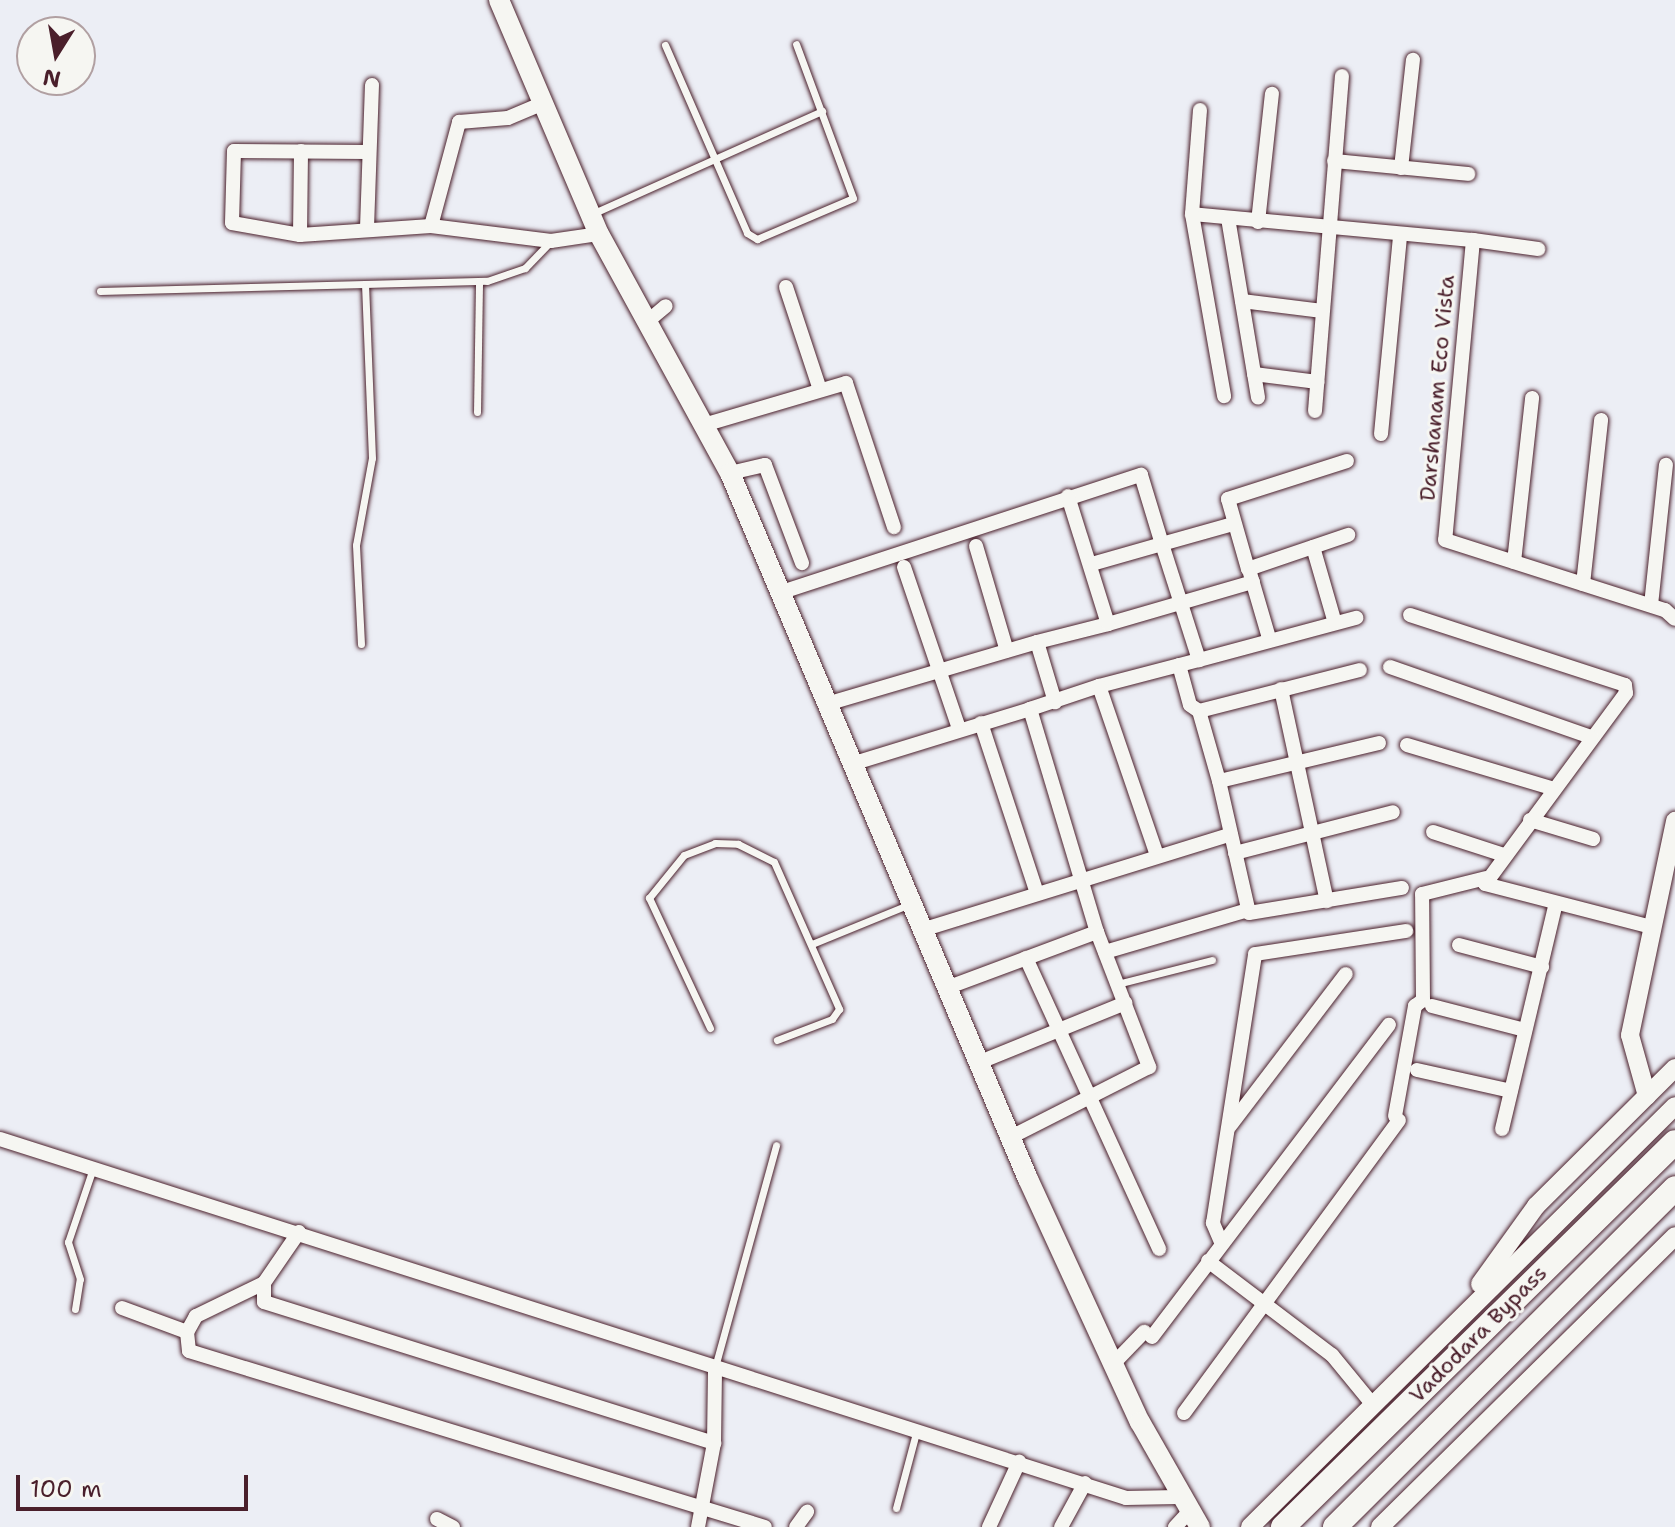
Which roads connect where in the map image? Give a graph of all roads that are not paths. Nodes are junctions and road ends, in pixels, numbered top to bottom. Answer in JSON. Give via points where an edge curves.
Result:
{"nodes":[{"id":1,"x":499,"y":0,"type":"edge"},
{"id":2,"x":796,"y":44,"type":"dead end"},
{"id":3,"x":665,"y":45,"type":"dead end"},
{"id":4,"x":1413,"y":60,"type":"dead end"},
{"id":5,"x":1342,"y":76,"type":"dead end"},
{"id":6,"x":372,"y":85,"type":"dead end"},
{"id":7,"x":1272,"y":94,"type":"dead end"},
{"id":8,"x":541,"y":104,"type":"junction"},
{"id":9,"x":1200,"y":110,"type":"dead end"},
{"id":10,"x":822,"y":111,"type":"junction"},
{"id":11,"x":301,"y":151,"type":"junction"},
{"id":12,"x":367,"y":152,"type":"junction"},
{"id":13,"x":713,"y":160,"type":"junction"},
{"id":14,"x":1334,"y":161,"type":"junction"},
{"id":15,"x":1401,"y":168,"type":"junction"},
{"id":16,"x":1468,"y":174,"type":"dead end"},
{"id":17,"x":1192,"y":214,"type":"junction"},
{"id":18,"x":590,"y":215,"type":"junction"},
{"id":19,"x":1228,"y":218,"type":"junction"},
{"id":20,"x":1258,"y":222,"type":"junction"},
{"id":21,"x":431,"y":226,"type":"junction"},
{"id":22,"x":367,"y":228,"type":"junction"},
{"id":23,"x":1328,"y":229,"type":"junction"},
{"id":24,"x":599,"y":234,"type":"junction"},
{"id":25,"x":300,"y":235,"type":"junction"},
{"id":26,"x":1400,"y":235,"type":"junction"},
{"id":27,"x":1473,"y":240,"type":"junction"},
{"id":28,"x":551,"y":241,"type":"junction"},
{"id":29,"x":1538,"y":249,"type":"dead end"},
{"id":30,"x":479,"y":281,"type":"junction"},
{"id":31,"x":365,"y":285,"type":"junction"},
{"id":32,"x":786,"y":287,"type":"dead end"},
{"id":33,"x":100,"y":291,"type":"dead end"},
{"id":34,"x":1242,"y":301,"type":"junction"},
{"id":35,"x":666,"y":306,"type":"dead end"},
{"id":36,"x":1322,"y":311,"type":"junction"},
{"id":37,"x":648,"y":321,"type":"junction"},
{"id":38,"x":1254,"y":374,"type":"junction"},
{"id":39,"x":1317,"y":382,"type":"junction"},
{"id":40,"x":820,"y":390,"type":"junction"},
{"id":41,"x":1224,"y":396,"type":"dead end"},
{"id":42,"x":1258,"y":398,"type":"dead end"},
{"id":43,"x":1532,"y":398,"type":"dead end"},
{"id":44,"x":1315,"y":411,"type":"dead end"},
{"id":45,"x":477,"y":412,"type":"dead end"},
{"id":46,"x":1601,"y":420,"type":"dead end"},
{"id":47,"x":707,"y":424,"type":"junction"},
{"id":48,"x":1381,"y":434,"type":"dead end"},
{"id":49,"x":1347,"y":461,"type":"dead end"},
{"id":50,"x":1666,"y":465,"type":"dead end"},
{"id":51,"x":730,"y":473,"type":"junction"},
{"id":52,"x":1068,"y":496,"type":"junction"},
{"id":53,"x":1233,"y":524,"type":"junction"},
{"id":54,"x":894,"y":527,"type":"dead end"},
{"id":55,"x":1348,"y":535,"type":"dead end"},
{"id":56,"x":1162,"y":544,"type":"junction"},
{"id":57,"x":976,"y":546,"type":"dead end"},
{"id":58,"x":1313,"y":547,"type":"junction"},
{"id":59,"x":1514,"y":562,"type":"junction"},
{"id":60,"x":802,"y":563,"type":"dead end"},
{"id":61,"x":1092,"y":564,"type":"junction"},
{"id":62,"x":904,"y":567,"type":"dead end"},
{"id":63,"x":1250,"y":575,"type":"junction"},
{"id":64,"x":1583,"y":584,"type":"junction"},
{"id":65,"x":779,"y":593,"type":"junction"},
{"id":66,"x":1181,"y":601,"type":"junction"},
{"id":67,"x":1651,"y":605,"type":"junction"},
{"id":68,"x":1410,"y":615,"type":"dead end"},
{"id":69,"x":1356,"y":618,"type":"dead end"},
{"id":70,"x":1675,"y":619,"type":"edge"},
{"id":71,"x":1335,"y":623,"type":"junction"},
{"id":72,"x":1108,"y":624,"type":"junction"},
{"id":73,"x":1269,"y":638,"type":"junction"},
{"id":74,"x":1037,"y":642,"type":"junction"},
{"id":75,"x":361,"y":644,"type":"dead end"},
{"id":76,"x":1007,"y":651,"type":"junction"},
{"id":77,"x":1199,"y":660,"type":"junction"},
{"id":78,"x":1179,"y":665,"type":"junction"},
{"id":79,"x":1390,"y":667,"type":"dead end"},
{"id":80,"x":1360,"y":670,"type":"dead end"},
{"id":81,"x":937,"y":673,"type":"junction"},
{"id":82,"x":1099,"y":686,"type":"junction"},
{"id":83,"x":1281,"y":689,"type":"junction"},
{"id":84,"x":1055,"y":702,"type":"junction"},
{"id":85,"x":830,"y":703,"type":"junction"},
{"id":86,"x":1030,"y":709,"type":"junction"},
{"id":87,"x":1199,"y":711,"type":"junction"},
{"id":88,"x":981,"y":723,"type":"junction"},
{"id":89,"x":959,"y":729,"type":"junction"},
{"id":90,"x":1591,"y":737,"type":"junction"},
{"id":91,"x":1379,"y":743,"type":"dead end"},
{"id":92,"x":1407,"y":745,"type":"dead end"},
{"id":93,"x":855,"y":763,"type":"junction"},
{"id":94,"x":1298,"y":763,"type":"junction"},
{"id":95,"x":1219,"y":781,"type":"junction"},
{"id":96,"x":1551,"y":788,"type":"junction"},
{"id":97,"x":1393,"y":812,"type":"dead end"},
{"id":98,"x":1530,"y":820,"type":"junction"},
{"id":99,"x":1675,"y":823,"type":"edge"},
{"id":100,"x":1313,"y":832,"type":"junction"},
{"id":101,"x":1433,"y":832,"type":"dead end"},
{"id":102,"x":1231,"y":834,"type":"junction"},
{"id":103,"x":1593,"y":839,"type":"dead end"},
{"id":104,"x":1235,"y":853,"type":"junction"},
{"id":105,"x":1157,"y":855,"type":"junction"},
{"id":106,"x":1504,"y":855,"type":"junction"},
{"id":107,"x":1486,"y":878,"type":"junction"},
{"id":108,"x":1080,"y":881,"type":"junction"},
{"id":109,"x":1402,"y":888,"type":"dead end"},
{"id":110,"x":1037,"y":893,"type":"junction"},
{"id":111,"x":1327,"y":901,"type":"junction"},
{"id":112,"x":913,"y":903,"type":"junction"},
{"id":113,"x":1556,"y":903,"type":"junction"},
{"id":114,"x":1248,"y":910,"type":"junction"},
{"id":115,"x":1651,"y":927,"type":"junction"},
{"id":116,"x":925,"y":929,"type":"junction"},
{"id":117,"x":1406,"y":931,"type":"dead end"},
{"id":118,"x":1097,"y":932,"type":"junction"},
{"id":119,"x":812,"y":944,"type":"junction"},
{"id":120,"x":1459,"y":945,"type":"dead end"},
{"id":121,"x":1105,"y":952,"type":"junction"},
{"id":122,"x":1026,"y":958,"type":"junction"},
{"id":123,"x":1212,"y":960,"type":"dead end"},
{"id":124,"x":1542,"y":967,"type":"junction"},
{"id":125,"x":1346,"y":974,"type":"dead end"},
{"id":126,"x":1117,"y":984,"type":"junction"},
{"id":127,"x":949,"y":987,"type":"junction"},
{"id":128,"x":1125,"y":1003,"type":"junction"},
{"id":129,"x":1432,"y":1006,"type":"dead end"},
{"id":130,"x":1389,"y":1025,"type":"dead end"},
{"id":131,"x":710,"y":1028,"type":"dead end"},
{"id":132,"x":1525,"y":1030,"type":"junction"},
{"id":133,"x":1058,"y":1031,"type":"junction"},
{"id":134,"x":777,"y":1040,"type":"dead end"},
{"id":135,"x":980,"y":1062,"type":"junction"},
{"id":136,"x":1675,"y":1068,"type":"edge"},
{"id":137,"x":1417,"y":1070,"type":"dead end"},
{"id":138,"x":1511,"y":1091,"type":"junction"},
{"id":139,"x":1647,"y":1096,"type":"junction"},
{"id":140,"x":1089,"y":1101,"type":"junction"},
{"id":141,"x":1675,"y":1106,"type":"edge"},
{"id":142,"x":1227,"y":1129,"type":"junction"},
{"id":143,"x":1502,"y":1129,"type":"dead end"},
{"id":144,"x":1011,"y":1137,"type":"junction"},
{"id":145,"x":0,"y":1139,"type":"edge"},
{"id":146,"x":1675,"y":1142,"type":"edge"},
{"id":147,"x":776,"y":1145,"type":"dead end"},
{"id":148,"x":93,"y":1168,"type":"junction"},
{"id":149,"x":1675,"y":1188,"type":"edge"},
{"id":150,"x":299,"y":1232,"type":"junction"},
{"id":151,"x":1675,"y":1236,"type":"edge"},
{"id":152,"x":1221,"y":1242,"type":"junction"},
{"id":153,"x":1159,"y":1249,"type":"dead end"},
{"id":154,"x":1208,"y":1261,"type":"junction"},
{"id":155,"x":264,"y":1283,"type":"junction"},
{"id":156,"x":1263,"y":1303,"type":"junction"},
{"id":157,"x":122,"y":1308,"type":"dead end"},
{"id":158,"x":75,"y":1309,"type":"dead end"},
{"id":159,"x":1448,"y":1328,"type":"junction"},
{"id":160,"x":187,"y":1332,"type":"junction"},
{"id":161,"x":1113,"y":1364,"type":"junction"},
{"id":162,"x":715,"y":1367,"type":"junction"},
{"id":163,"x":1373,"y":1405,"type":"junction"},
{"id":164,"x":1184,"y":1413,"type":"dead end"},
{"id":165,"x":917,"y":1429,"type":"junction"},
{"id":166,"x":714,"y":1443,"type":"junction"},
{"id":167,"x":1019,"y":1462,"type":"junction"},
{"id":168,"x":1085,"y":1483,"type":"junction"},
{"id":169,"x":896,"y":1508,"type":"dead end"},
{"id":170,"x":701,"y":1509,"type":"junction"},
{"id":171,"x":807,"y":1512,"type":"dead end"},
{"id":172,"x":1185,"y":1516,"type":"edge"},
{"id":173,"x":437,"y":1519,"type":"dead end"},
{"id":174,"x":453,"y":1527,"type":"edge"},
{"id":175,"x":698,"y":1527,"type":"edge"},
{"id":176,"x":765,"y":1527,"type":"edge"},
{"id":177,"x":796,"y":1527,"type":"edge"},
{"id":178,"x":989,"y":1527,"type":"edge"},
{"id":179,"x":1061,"y":1527,"type":"edge"},
{"id":180,"x":1250,"y":1527,"type":"edge"},
{"id":181,"x":1283,"y":1527,"type":"edge"},
{"id":182,"x":1335,"y":1527,"type":"edge"},
{"id":183,"x":1380,"y":1527,"type":"edge"}],
"edges":[{"from":1,"to":8,"type":"main road"},
{"from":2,"to":10,"type":"lane"},
{"from":3,"to":13,"type":"lane"},
{"from":4,"to":15,"type":"street"},
{"from":5,"to":14,"type":"street"},
{"from":6,"to":12,"type":"street"},
{"from":7,"to":20,"type":"street"},
{"from":8,"to":18,"type":"main road"},
{"from":8,"to":21,"type":"street","via":[[508,118],[459,122]]},
{"from":9,"to":17,"type":"street"},
{"from":10,"to":13,"type":"lane"},
{"from":10,"to":13,"type":"lane","via":[[852,189],[851,204],[751,238]]},
{"from":11,"to":12,"type":"street"},
{"from":11,"to":25,"type":"street"},
{"from":11,"to":25,"type":"street","via":[[234,151],[232,223]]},
{"from":12,"to":22,"type":"street"},
{"from":13,"to":18,"type":"lane"},
{"from":14,"to":15,"type":"street"},
{"from":14,"to":23,"type":"street"},
{"from":15,"to":16,"type":"street"},
{"from":17,"to":19,"type":"street"},
{"from":17,"to":41,"type":"street"},
{"from":18,"to":24,"type":"main road"},
{"from":19,"to":20,"type":"street"},
{"from":19,"to":34,"type":"street"},
{"from":20,"to":23,"type":"street"},
{"from":21,"to":22,"type":"street"},
{"from":21,"to":28,"type":"street"},
{"from":22,"to":25,"type":"street"},
{"from":23,"to":26,"type":"street"},
{"from":23,"to":36,"type":"street"},
{"from":24,"to":28,"type":"street"},
{"from":24,"to":37,"type":"main road"},
{"from":26,"to":27,"type":"street"},
{"from":26,"to":48,"type":"street"},
{"from":27,"to":29,"type":"street"},
{"from":27,"to":59,"type":"street","name":"Darshanam Eco Vista","via":[[1445,538]]},
{"from":28,"to":30,"type":"lane","via":[[525,268]]},
{"from":30,"to":31,"type":"lane"},
{"from":30,"to":45,"type":"lane"},
{"from":31,"to":33,"type":"lane"},
{"from":31,"to":75,"type":"lane","via":[[372,458],[356,545]]},
{"from":32,"to":40,"type":"street"},
{"from":34,"to":36,"type":"street"},
{"from":34,"to":38,"type":"street"},
{"from":35,"to":37,"type":"street"},
{"from":36,"to":39,"type":"street"},
{"from":37,"to":47,"type":"main road"},
{"from":38,"to":39,"type":"street"},
{"from":38,"to":42,"type":"street"},
{"from":39,"to":44,"type":"street"},
{"from":40,"to":47,"type":"street"},
{"from":40,"to":54,"type":"street","via":[[847,384]]},
{"from":43,"to":59,"type":"street"},
{"from":46,"to":64,"type":"street"},
{"from":47,"to":51,"type":"main road"},
{"from":49,"to":53,"type":"street","via":[[1230,494]]},
{"from":50,"to":67,"type":"street"},
{"from":51,"to":60,"type":"street","via":[[765,465]]},
{"from":51,"to":65,"type":"main road"},
{"from":52,"to":56,"type":"street","via":[[1141,475]]},
{"from":52,"to":61,"type":"street"},
{"from":52,"to":65,"type":"street"},
{"from":53,"to":56,"type":"street"},
{"from":53,"to":63,"type":"street"},
{"from":55,"to":58,"type":"street"},
{"from":56,"to":61,"type":"street"},
{"from":56,"to":66,"type":"street"},
{"from":57,"to":76,"type":"street"},
{"from":58,"to":63,"type":"street"},
{"from":58,"to":71,"type":"street"},
{"from":59,"to":64,"type":"street","name":"Darshanam Eco Vista"},
{"from":61,"to":72,"type":"street"},
{"from":62,"to":81,"type":"street"},
{"from":63,"to":66,"type":"street"},
{"from":63,"to":73,"type":"street"},
{"from":64,"to":67,"type":"street","name":"Darshanam Eco Vista"},
{"from":65,"to":85,"type":"main road"},
{"from":66,"to":72,"type":"street"},
{"from":66,"to":77,"type":"street"},
{"from":67,"to":70,"type":"street","name":"Darshanam Eco Vista"},
{"from":68,"to":90,"type":"street","via":[[1625,685]]},
{"from":69,"to":71,"type":"street"},
{"from":71,"to":73,"type":"street"},
{"from":72,"to":74,"type":"street"},
{"from":73,"to":77,"type":"street"},
{"from":74,"to":76,"type":"street"},
{"from":74,"to":84,"type":"street"},
{"from":76,"to":81,"type":"street"},
{"from":77,"to":78,"type":"street"},
{"from":78,"to":82,"type":"street"},
{"from":78,"to":87,"type":"street","via":[[1190,705]]},
{"from":79,"to":90,"type":"street"},
{"from":80,"to":83,"type":"street"},
{"from":81,"to":85,"type":"street"},
{"from":81,"to":89,"type":"street"},
{"from":82,"to":84,"type":"street"},
{"from":82,"to":105,"type":"street"},
{"from":83,"to":87,"type":"street"},
{"from":83,"to":94,"type":"street"},
{"from":84,"to":86,"type":"street"},
{"from":85,"to":93,"type":"main road"},
{"from":86,"to":88,"type":"street"},
{"from":86,"to":108,"type":"street"},
{"from":87,"to":95,"type":"street"},
{"from":88,"to":89,"type":"street"},
{"from":88,"to":110,"type":"street"},
{"from":89,"to":93,"type":"street"},
{"from":90,"to":96,"type":"street"},
{"from":91,"to":94,"type":"street"},
{"from":92,"to":96,"type":"street"},
{"from":93,"to":112,"type":"main road"},
{"from":94,"to":95,"type":"street"},
{"from":94,"to":100,"type":"street"},
{"from":95,"to":102,"type":"street"},
{"from":96,"to":98,"type":"street"},
{"from":97,"to":100,"type":"street"},
{"from":98,"to":103,"type":"street"},
{"from":98,"to":106,"type":"street"},
{"from":99,"to":115,"type":"street"},
{"from":100,"to":104,"type":"street"},
{"from":100,"to":111,"type":"street"},
{"from":101,"to":106,"type":"street"},
{"from":102,"to":104,"type":"street"},
{"from":102,"to":105,"type":"street"},
{"from":104,"to":114,"type":"street"},
{"from":105,"to":108,"type":"street"},
{"from":106,"to":107,"type":"street"},
{"from":107,"to":113,"type":"street","via":[[1488,889]]},
{"from":107,"to":156,"type":"street","via":[[1422,894],[1423,1000],[1415,1006],[1397,1118]]},
{"from":108,"to":110,"type":"street"},
{"from":108,"to":118,"type":"street"},
{"from":109,"to":111,"type":"street"},
{"from":110,"to":116,"type":"street"},
{"from":111,"to":114,"type":"street"},
{"from":112,"to":116,"type":"main road"},
{"from":112,"to":119,"type":"lane"},
{"from":113,"to":115,"type":"street"},
{"from":113,"to":124,"type":"street"},
{"from":114,"to":121,"type":"street"},
{"from":115,"to":139,"type":"street","via":[[1630,1035]]},
{"from":116,"to":127,"type":"main road"},
{"from":117,"to":142,"type":"street","via":[[1255,954]]},
{"from":118,"to":121,"type":"street"},
{"from":118,"to":122,"type":"street"},
{"from":119,"to":131,"type":"lane","via":[[763,852],[715,843],[684,855],[649,902]]},
{"from":119,"to":134,"type":"lane","via":[[837,1014]]},
{"from":120,"to":124,"type":"street"},
{"from":121,"to":126,"type":"street"},
{"from":122,"to":127,"type":"street"},
{"from":122,"to":133,"type":"street"},
{"from":123,"to":126,"type":"lane"},
{"from":124,"to":132,"type":"street"},
{"from":125,"to":142,"type":"street"},
{"from":126,"to":128,"type":"street"},
{"from":127,"to":135,"type":"main road"},
{"from":128,"to":133,"type":"street"},
{"from":128,"to":140,"type":"street","via":[[1148,1071]]},
{"from":129,"to":132,"type":"street"},
{"from":130,"to":152,"type":"street"},
{"from":132,"to":138,"type":"street"},
{"from":133,"to":135,"type":"street"},
{"from":133,"to":140,"type":"street"},
{"from":135,"to":144,"type":"main road"},
{"from":136,"to":139,"type":"street"},
{"from":137,"to":138,"type":"street"},
{"from":138,"to":143,"type":"street"},
{"from":139,"to":159,"type":"street","via":[[1536,1206]]},
{"from":140,"to":144,"type":"street"},
{"from":140,"to":153,"type":"street"},
{"from":141,"to":159,"type":"street"},
{"from":142,"to":152,"type":"street","via":[[1213,1223]]},
{"from":144,"to":161,"type":"main road"},
{"from":145,"to":148,"type":"street"},
{"from":146,"to":181,"type":"highway","name":"Vadodara Bypass"},
{"from":147,"to":162,"type":"lane"},
{"from":148,"to":150,"type":"street"},
{"from":148,"to":158,"type":"lane","via":[[68,1242],[80,1279]]},
{"from":149,"to":182,"type":"highway","name":"Vadodara Bypass"},
{"from":150,"to":155,"type":"street"},
{"from":150,"to":162,"type":"street"},
{"from":151,"to":183,"type":"street"},
{"from":152,"to":154,"type":"street"},
{"from":154,"to":156,"type":"street"},
{"from":154,"to":161,"type":"street","via":[[1148,1335]]},
{"from":155,"to":160,"type":"street","via":[[214,1304]]},
{"from":155,"to":166,"type":"street","via":[[264,1302]]},
{"from":156,"to":163,"type":"street","via":[[1344,1365]]},
{"from":156,"to":164,"type":"street"},
{"from":157,"to":160,"type":"street"},
{"from":159,"to":163,"type":"street"},
{"from":160,"to":170,"type":"street","via":[[189,1351],[204,1360]]},
{"from":161,"to":172,"type":"main road"},
{"from":162,"to":165,"type":"street"},
{"from":162,"to":166,"type":"street"},
{"from":163,"to":180,"type":"street"},
{"from":165,"to":167,"type":"street"},
{"from":165,"to":169,"type":"lane"},
{"from":166,"to":170,"type":"street"},
{"from":167,"to":168,"type":"street"},
{"from":167,"to":178,"type":"street"},
{"from":168,"to":172,"type":"street"},
{"from":168,"to":179,"type":"street"},
{"from":170,"to":175,"type":"street"},
{"from":170,"to":176,"type":"street"},
{"from":171,"to":177,"type":"street"},
{"from":173,"to":174,"type":"street"}]}
